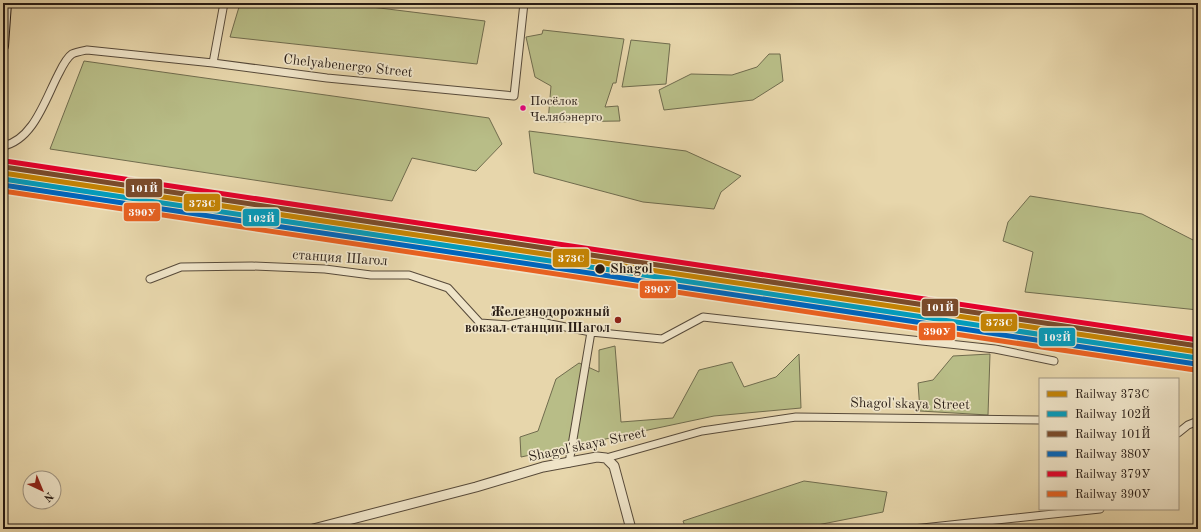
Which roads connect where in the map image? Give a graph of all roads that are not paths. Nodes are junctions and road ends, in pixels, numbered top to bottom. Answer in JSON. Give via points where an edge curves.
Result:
{"nodes":[{"id":1,"x":6,"y":3,"type":"edge"},
{"id":2,"x":224,"y":3,"type":"edge"},
{"id":3,"x":524,"y":3,"type":"edge"},
{"id":4,"x":3,"y":46,"type":"edge"},
{"id":5,"x":213,"y":63,"type":"junction"},
{"id":6,"x":3,"y":146,"type":"edge"},
{"id":7,"x":150,"y":278,"type":"dead end"},
{"id":8,"x":591,"y":332,"type":"junction"},
{"id":9,"x":1054,"y":360,"type":"dead end"},
{"id":10,"x":1039,"y":420,"type":"edge"},
{"id":11,"x":1198,"y":420,"type":"edge"},
{"id":12,"x":1179,"y":432,"type":"edge"},
{"id":13,"x":606,"y":458,"type":"junction"},
{"id":14,"x":569,"y":462,"type":"junction"},
{"id":15,"x":1091,"y":510,"type":"edge"},
{"id":16,"x":313,"y":529,"type":"edge"},
{"id":17,"x":630,"y":529,"type":"edge"},
{"id":18,"x":913,"y":529,"type":"edge"}],
"edges":[{"from":1,"to":4,"type":"main road"},
{"from":2,"to":5,"type":"street"},
{"from":3,"to":5,"type":"street","name":"Chelyabenergo Street","via":[[514,96],[327,78]]},
{"from":5,"to":6,"type":"street","name":"Chelyabenergo Street","via":[[87,50],[71,55],[61,67],[25,134],[14,144]]},
{"from":7,"to":8,"type":"street","name":"станция Шагол","via":[[181,267],[236,266],[409,275],[448,288],[480,323],[509,325],[530,320]]},
{"from":8,"to":9,"type":"street","name":"станция Шагол","via":[[662,339],[703,317],[995,349]]},
{"from":8,"to":14,"type":"street"},
{"from":10,"to":13,"type":"street","name":"Shagol'skaya Street","via":[[796,417],[702,431]]},
{"from":11,"to":12,"type":"street"},
{"from":13,"to":14,"type":"street","name":"Shagol'skaya Street"},
{"from":13,"to":17,"type":"street","via":[[614,466]]},
{"from":14,"to":16,"type":"street","name":"Shagol'skaya Street"},
{"from":15,"to":18,"type":"street"}]}
